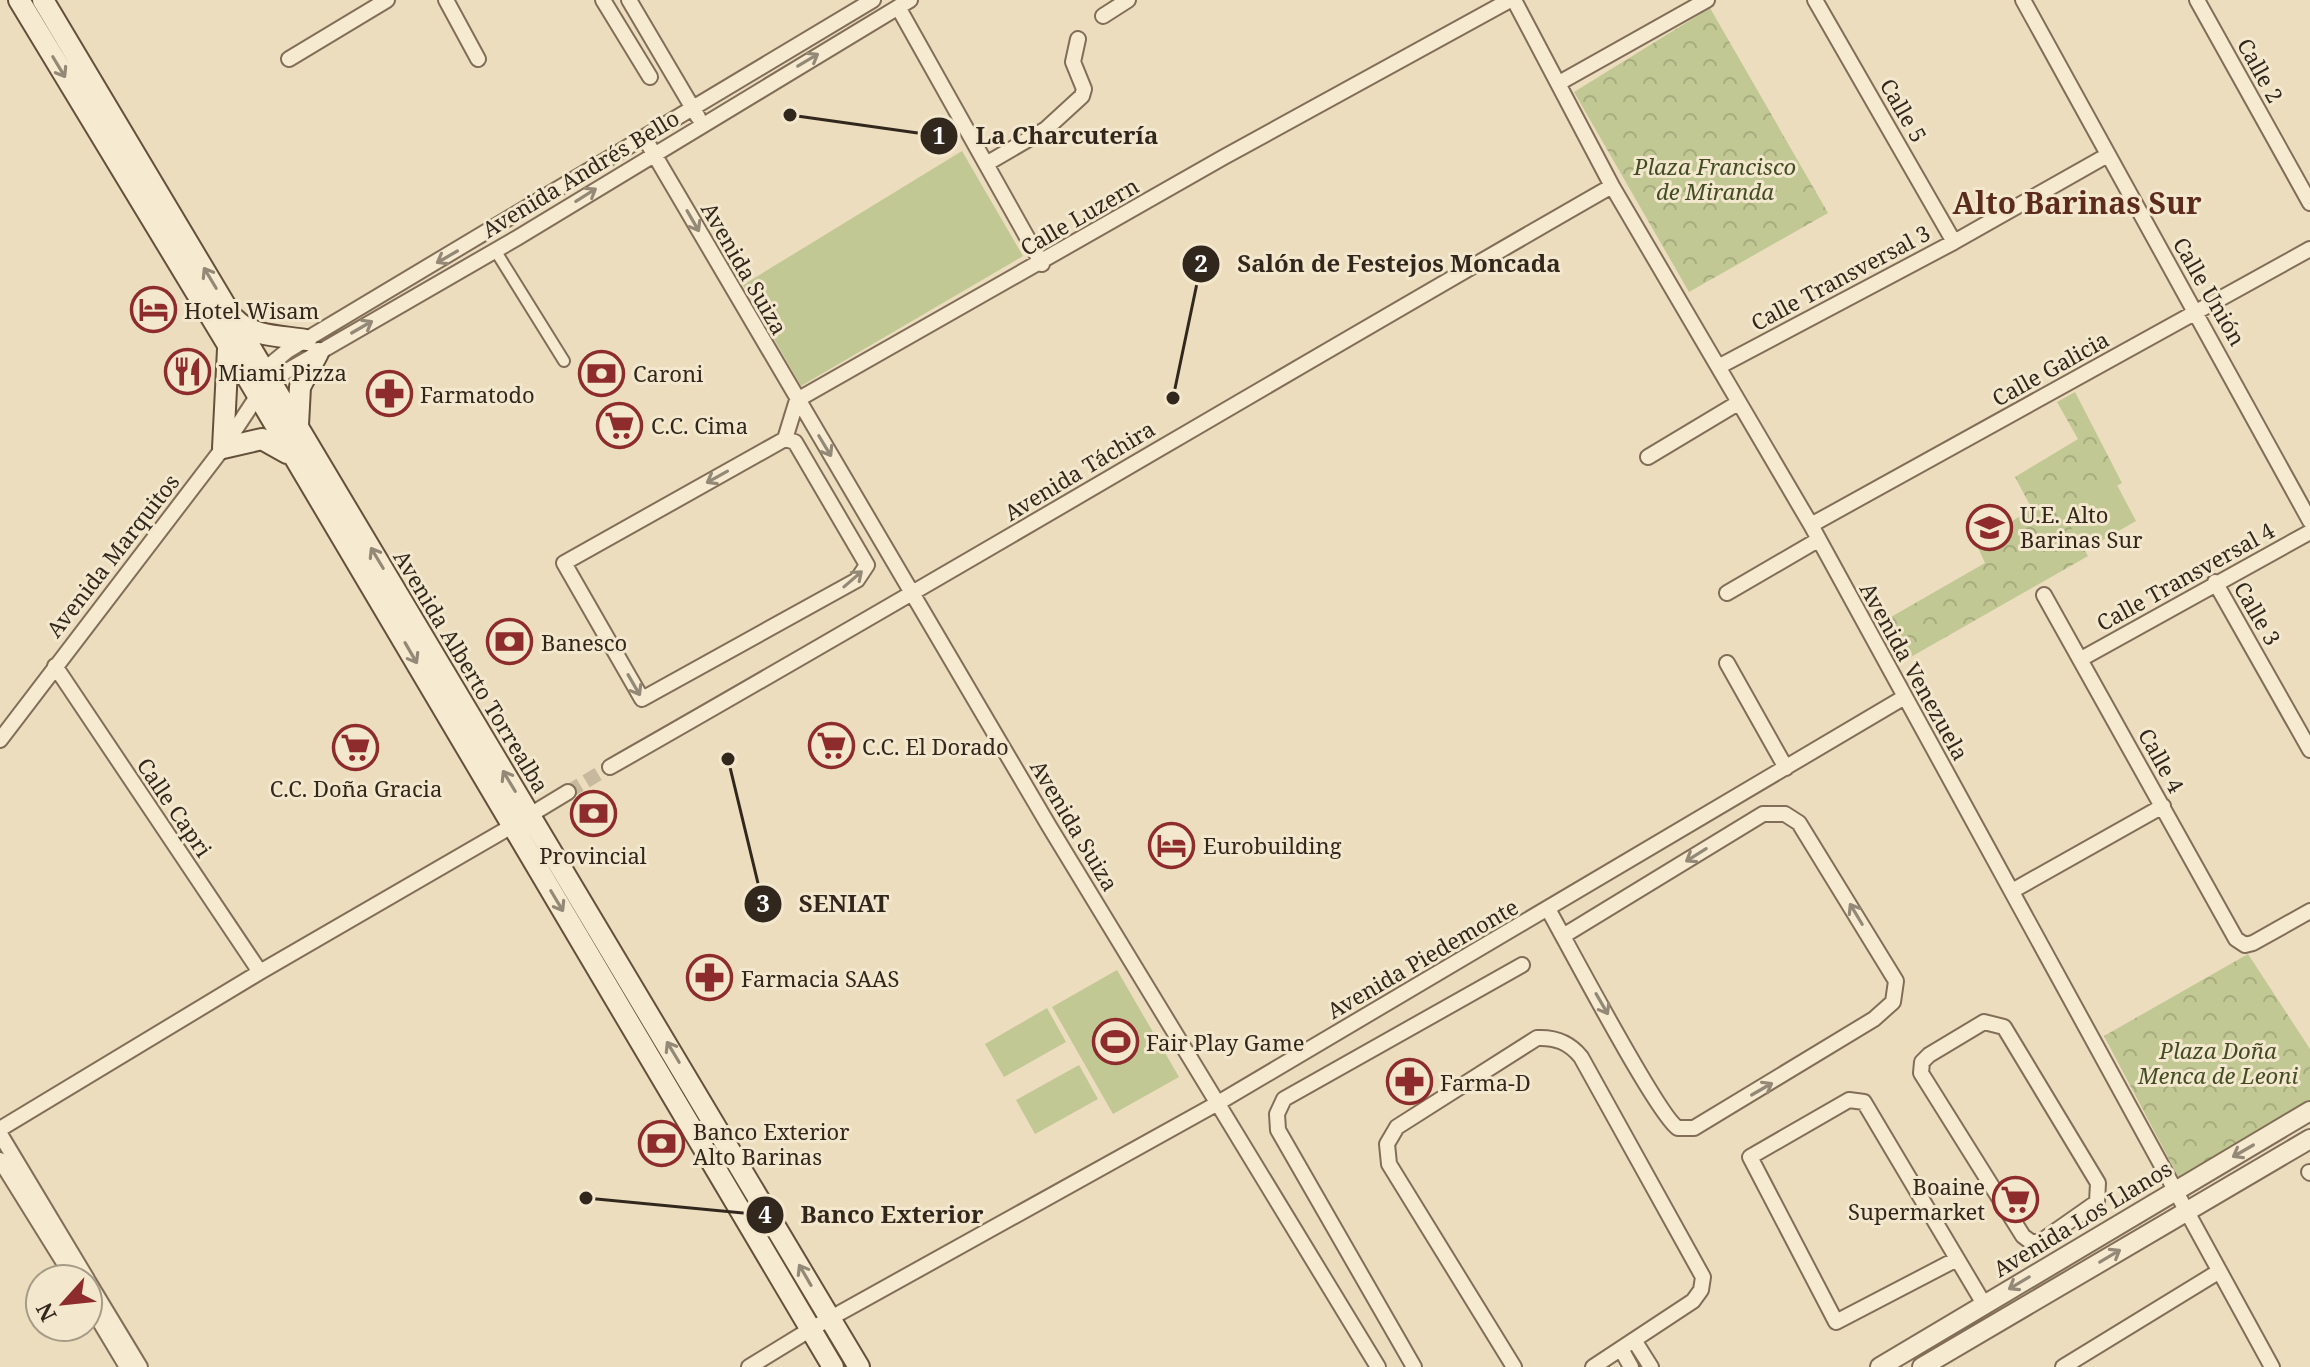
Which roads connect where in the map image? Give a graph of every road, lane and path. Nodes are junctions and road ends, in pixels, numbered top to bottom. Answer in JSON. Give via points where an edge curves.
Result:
{"nodes":[{"id":1,"x":19,"y":0,"type":"edge"},
{"id":2,"x":43,"y":0,"type":"edge"},
{"id":3,"x":387,"y":0,"type":"edge"},
{"id":4,"x":446,"y":0,"type":"edge"},
{"id":5,"x":603,"y":0,"type":"edge"},
{"id":6,"x":629,"y":0,"type":"edge"},
{"id":7,"x":873,"y":0,"type":"edge"},
{"id":8,"x":1128,"y":0,"type":"edge"},
{"id":9,"x":1512,"y":0,"type":"edge"},
{"id":10,"x":1707,"y":0,"type":"edge"},
{"id":11,"x":1815,"y":0,"type":"edge"},
{"id":12,"x":2023,"y":0,"type":"edge"},
{"id":13,"x":2197,"y":0,"type":"edge"},
{"id":14,"x":904,"y":3,"type":"edge"},
{"id":15,"x":1103,"y":16,"type":"dead end"},
{"id":16,"x":1078,"y":39,"type":"dead end"},
{"id":17,"x":289,"y":59,"type":"dead end"},
{"id":18,"x":478,"y":59,"type":"dead end"},
{"id":19,"x":650,"y":77,"type":"dead end"},
{"id":20,"x":1559,"y":83,"type":"junction"},
{"id":21,"x":692,"y":109,"type":"junction"},
{"id":22,"x":704,"y":124,"type":"junction"},
{"id":23,"x":644,"y":137,"type":"junction"},
{"id":24,"x":654,"y":154,"type":"junction"},
{"id":25,"x":2106,"y":156,"type":"junction"},
{"id":26,"x":986,"y":164,"type":"junction"},
{"id":27,"x":1612,"y":186,"type":"junction"},
{"id":28,"x":2310,"y":203,"type":"edge"},
{"id":29,"x":1954,"y":242,"type":"junction"},
{"id":30,"x":2310,"y":249,"type":"edge"},
{"id":31,"x":495,"y":250,"type":"junction"},
{"id":32,"x":1042,"y":264,"type":"junction"},
{"id":33,"x":2197,"y":311,"type":"junction"},
{"id":34,"x":233,"y":316,"type":"junction"},
{"id":35,"x":228,"y":345,"type":"junction"},
{"id":36,"x":312,"y":346,"type":"junction"},
{"id":37,"x":564,"y":361,"type":"dead end"},
{"id":38,"x":1720,"y":366,"type":"junction"},
{"id":39,"x":260,"y":383,"type":"junction"},
{"id":40,"x":797,"y":400,"type":"junction"},
{"id":41,"x":1738,"y":403,"type":"junction"},
{"id":42,"x":298,"y":425,"type":"junction"},
{"id":43,"x":785,"y":439,"type":"junction"},
{"id":44,"x":223,"y":448,"type":"junction"},
{"id":45,"x":1648,"y":457,"type":"dead end"},
{"id":46,"x":294,"y":460,"type":"junction"},
{"id":47,"x":2310,"y":521,"type":"edge"},
{"id":48,"x":1811,"y":525,"type":"junction"},
{"id":49,"x":2310,"y":532,"type":"edge"},
{"id":50,"x":1818,"y":540,"type":"junction"},
{"id":51,"x":2215,"y":582,"type":"junction"},
{"id":52,"x":1727,"y":593,"type":"dead end"},
{"id":53,"x":915,"y":594,"type":"junction"},
{"id":54,"x":2044,"y":595,"type":"dead end"},
{"id":55,"x":2081,"y":659,"type":"junction"},
{"id":56,"x":1727,"y":663,"type":"dead end"},
{"id":57,"x":55,"y":666,"type":"junction"},
{"id":58,"x":1903,"y":698,"type":"junction"},
{"id":59,"x":2304,"y":724,"type":"edge"},
{"id":60,"x":0,"y":740,"type":"edge"},
{"id":61,"x":2310,"y":750,"type":"edge"},
{"id":62,"x":610,"y":767,"type":"tunnel mouth"},
{"id":63,"x":1786,"y":768,"type":"junction"},
{"id":64,"x":568,"y":792,"type":"tunnel mouth"},
{"id":65,"x":2163,"y":806,"type":"junction"},
{"id":66,"x":521,"y":821,"type":"junction"},
{"id":67,"x":2012,"y":891,"type":"junction"},
{"id":68,"x":1548,"y":909,"type":"junction"},
{"id":69,"x":2310,"y":911,"type":"edge"},
{"id":70,"x":1563,"y":936,"type":"junction"},
{"id":71,"x":1522,"y":965,"type":"dead end"},
{"id":72,"x":260,"y":972,"type":"junction"},
{"id":73,"x":1218,"y":1103,"type":"junction"},
{"id":74,"x":2310,"y":1111,"type":"edge"},
{"id":75,"x":0,"y":1132,"type":"edge"},
{"id":76,"x":2310,"y":1139,"type":"edge"},
{"id":77,"x":0,"y":1160,"type":"edge"},
{"id":78,"x":2176,"y":1190,"type":"junction"},
{"id":79,"x":2188,"y":1210,"type":"junction"},
{"id":80,"x":2073,"y":1221,"type":"junction"},
{"id":81,"x":2087,"y":1243,"type":"junction"},
{"id":82,"x":1957,"y":1259,"type":"junction"},
{"id":83,"x":64,"y":1263,"type":"edge"},
{"id":84,"x":78,"y":1263,"type":"edge"},
{"id":85,"x":2218,"y":1272,"type":"junction"},
{"id":86,"x":1984,"y":1304,"type":"junction"},
{"id":87,"x":104,"y":1307,"type":"edge"},
{"id":88,"x":831,"y":1319,"type":"junction"},
{"id":89,"x":104,"y":1329,"type":"edge"},
{"id":90,"x":811,"y":1329,"type":"junction"},
{"id":91,"x":1634,"y":1340,"type":"junction"},
{"id":92,"x":1621,"y":1349,"type":"junction"},
{"id":93,"x":127,"y":1367,"type":"edge"},
{"id":94,"x":140,"y":1367,"type":"edge"},
{"id":95,"x":749,"y":1367,"type":"edge"},
{"id":96,"x":833,"y":1367,"type":"edge"},
{"id":97,"x":859,"y":1367,"type":"edge"},
{"id":98,"x":1378,"y":1367,"type":"edge"},
{"id":99,"x":1414,"y":1367,"type":"edge"},
{"id":100,"x":1514,"y":1367,"type":"edge"},
{"id":101,"x":1593,"y":1367,"type":"edge"},
{"id":102,"x":1631,"y":1367,"type":"edge"},
{"id":103,"x":1651,"y":1367,"type":"edge"},
{"id":104,"x":1880,"y":1367,"type":"edge"},
{"id":105,"x":1922,"y":1367,"type":"edge"},
{"id":106,"x":2063,"y":1367,"type":"edge"},
{"id":107,"x":2272,"y":1367,"type":"edge"}],
"edges":[{"from":1,"to":35,"type":"main road","name":"Avenida Alberto Torrealba","one_way":true},
{"from":34,"to":2,"type":"main road","name":"Avenida Alberto Torrealba","one_way":true},
{"from":3,"to":17,"type":"street"},
{"from":4,"to":18,"type":"street"},
{"from":5,"to":19,"type":"street"},
{"from":6,"to":21,"type":"street"},
{"from":7,"to":21,"type":"street","name":"Avenida Andrés Bello"},
{"from":8,"to":15,"type":"street"},
{"from":9,"to":20,"type":"street","name":"Avenida Venezuela"},
{"from":9,"to":32,"type":"street","name":"Calle Luzern","via":[[1224,157]]},
{"from":10,"to":20,"type":"street"},
{"from":11,"to":29,"type":"street","name":"Calle 5"},
{"from":12,"to":25,"type":"street","name":"Calle Unión"},
{"from":13,"to":28,"type":"street","name":"Calle 2"},
{"from":22,"to":14,"type":"street","name":"Avenida Andrés Bello","one_way":true},
{"from":14,"to":26,"type":"street"},
{"from":16,"to":26,"type":"street","via":[[1073,62],[1082,96],[1046,129]]},
{"from":20,"to":27,"type":"street","name":"Avenida Venezuela"},
{"from":21,"to":22,"type":"street"},
{"from":21,"to":23,"type":"street","name":"Avenida Andrés Bello"},
{"from":22,"to":24,"type":"street","name":"Avenida Andrés Bello"},
{"from":23,"to":24,"type":"street","name":"Avenida Suiza"},
{"from":23,"to":36,"type":"street","name":"Avenida Andrés Bello","one_way":true},
{"from":31,"to":24,"type":"street","name":"Avenida Andrés Bello","one_way":true},
{"from":24,"to":40,"type":"street","name":"Avenida Suiza","one_way":true},
{"from":25,"to":29,"type":"street","name":"Calle Transversal 3"},
{"from":25,"to":33,"type":"street","name":"Calle Unión"},
{"from":26,"to":32,"type":"street"},
{"from":27,"to":38,"type":"street","name":"Avenida Venezuela"},
{"from":27,"to":53,"type":"street","name":"Avenida Táchira"},
{"from":29,"to":38,"type":"street","name":"Calle Transversal 3"},
{"from":30,"to":33,"type":"street","name":"Calle Galicia"},
{"from":36,"to":31,"type":"street","name":"Avenida Andrés Bello","one_way":true},
{"from":31,"to":37,"type":"street"},
{"from":32,"to":40,"type":"street","name":"Calle Luzern"},
{"from":33,"to":47,"type":"street","name":"Calle Unión"},
{"from":33,"to":48,"type":"street","name":"Calle Galicia"},
{"from":34,"to":36,"type":"main road","via":[[244,328]]},
{"from":34,"to":39,"type":"main road","name":"Avenida Alberto Torrealba"},
{"from":35,"to":39,"type":"main road","name":"Avenida Alberto Torrealba"},
{"from":35,"to":44,"type":"main road"},
{"from":36,"to":39,"type":"street","name":"Avenida Andrés Bello"},
{"from":36,"to":42,"type":"main road","via":[[300,387]]},
{"from":38,"to":41,"type":"street","name":"Avenida Venezuela"},
{"from":39,"to":42,"type":"main road","name":"Avenida Alberto Torrealba"},
{"from":39,"to":44,"type":"street","name":"Avenida Marquitos"},
{"from":39,"to":46,"type":"main road","name":"Avenida Alberto Torrealba"},
{"from":40,"to":43,"type":"street"},
{"from":40,"to":53,"type":"street","name":"Avenida Suiza","one_way":true},
{"from":41,"to":45,"type":"street"},
{"from":41,"to":48,"type":"street","name":"Avenida Venezuela"},
{"from":66,"to":42,"type":"main road","name":"Avenida Alberto Torrealba","one_way":true},
{"from":43,"to":43,"type":"street","one_way":true,"via":[[564,563],[642,699],[857,580],[867,565],[795,442]]},
{"from":44,"to":46,"type":"main road","via":[[262,439]]},
{"from":44,"to":57,"type":"street","name":"Avenida Marquitos"},
{"from":46,"to":66,"type":"main road","name":"Avenida Alberto Torrealba","one_way":true},
{"from":48,"to":50,"type":"street","name":"Avenida Venezuela"},
{"from":49,"to":51,"type":"street","name":"Calle Transversal 4"},
{"from":50,"to":52,"type":"street"},
{"from":50,"to":58,"type":"street","name":"Avenida Venezuela"},
{"from":51,"to":55,"type":"street","name":"Calle Transversal 4"},
{"from":51,"to":59,"type":"street","name":"Calle 3"},
{"from":53,"to":62,"type":"street","name":"Avenida Táchira"},
{"from":53,"to":73,"type":"street","name":"Avenida Suiza"},
{"from":54,"to":55,"type":"street","name":"Calle 4"},
{"from":55,"to":65,"type":"street","name":"Calle 4"},
{"from":56,"to":63,"type":"street"},
{"from":57,"to":60,"type":"street","name":"Avenida Marquitos"},
{"from":57,"to":72,"type":"street","name":"Calle Capri"},
{"from":58,"to":63,"type":"street","name":"Avenida Piedemonte"},
{"from":58,"to":67,"type":"street","name":"Avenida Venezuela"},
{"from":59,"to":61,"type":"street","name":"Calle 3"},
{"from":63,"to":68,"type":"street","name":"Avenida Piedemonte"},
{"from":64,"to":66,"type":"street"},
{"from":65,"to":67,"type":"street"},
{"from":65,"to":69,"type":"street","name":"Calle 4","via":[[2236,939],[2245,945]]},
{"from":66,"to":72,"type":"street"},
{"from":88,"to":66,"type":"main road","name":"Avenida Alberto Torrealba","one_way":true},
{"from":66,"to":90,"type":"main road","name":"Avenida Alberto Torrealba","one_way":true},
{"from":67,"to":78,"type":"street","name":"Avenida Venezuela"},
{"from":68,"to":70,"type":"street"},
{"from":68,"to":73,"type":"street","name":"Avenida Piedemonte"},
{"from":70,"to":70,"type":"street","one_way":true,"via":[[1664,1117],[1683,1129],[1694,1128],[1778,1080],[1874,1019],[1895,995],[1896,981],[1799,823],[1778,812],[1763,814]]},
{"from":71,"to":99,"type":"street","via":[[1284,1099],[1277,1114],[1278,1130]]},
{"from":72,"to":75,"type":"street"},
{"from":73,"to":88,"type":"street","name":"Avenida Piedemonte"},
{"from":73,"to":98,"type":"street","name":"Avenida Suiza"},
{"from":74,"to":78,"type":"street","name":"Avenida Los Llanos","one_way":true},
{"from":75,"to":84,"type":"street"},
{"from":76,"to":79,"type":"street"},
{"from":77,"to":83,"type":"street"},
{"from":78,"to":79,"type":"street","name":"Avenida Venezuela"},
{"from":78,"to":81,"type":"street","name":"Avenida Los Llanos"},
{"from":79,"to":85,"type":"street","name":"Avenida Venezuela"},
{"from":105,"to":79,"type":"street","one_way":true},
{"from":80,"to":80,"type":"street","via":[[2097,1202],[2098,1183],[2004,1027],[1979,1024],[1925,1058],[1923,1079],[2026,1240],[2040,1242]]},
{"from":80,"to":81,"type":"street"},
{"from":81,"to":86,"type":"street","name":"Avenida Los Llanos","one_way":true},
{"from":82,"to":82,"type":"street","via":[[1864,1102],[1849,1100],[1750,1157],[1836,1322]]},
{"from":82,"to":86,"type":"street"},
{"from":85,"to":106,"type":"street"},
{"from":85,"to":107,"type":"street","name":"Avenida Venezuela"},
{"from":86,"to":104,"type":"street","name":"Avenida Los Llanos"},
{"from":87,"to":94,"type":"street"},
{"from":88,"to":90,"type":"street","name":"Avenida Piedemonte"},
{"from":88,"to":97,"type":"main road","name":"Avenida Alberto Torrealba"},
{"from":89,"to":93,"type":"street"},
{"from":90,"to":95,"type":"street","name":"Avenida Piedemonte"},
{"from":90,"to":96,"type":"main road","name":"Avenida Alberto Torrealba"},
{"from":91,"to":92,"type":"street"},
{"from":91,"to":100,"type":"street","via":[[1693,1301],[1701,1290],[1702,1271],[1581,1057],[1564,1042],[1537,1038],[1397,1127],[1387,1151],[1389,1164]]},
{"from":91,"to":103,"type":"street"},
{"from":92,"to":101,"type":"street"},
{"from":92,"to":102,"type":"street"}]}
